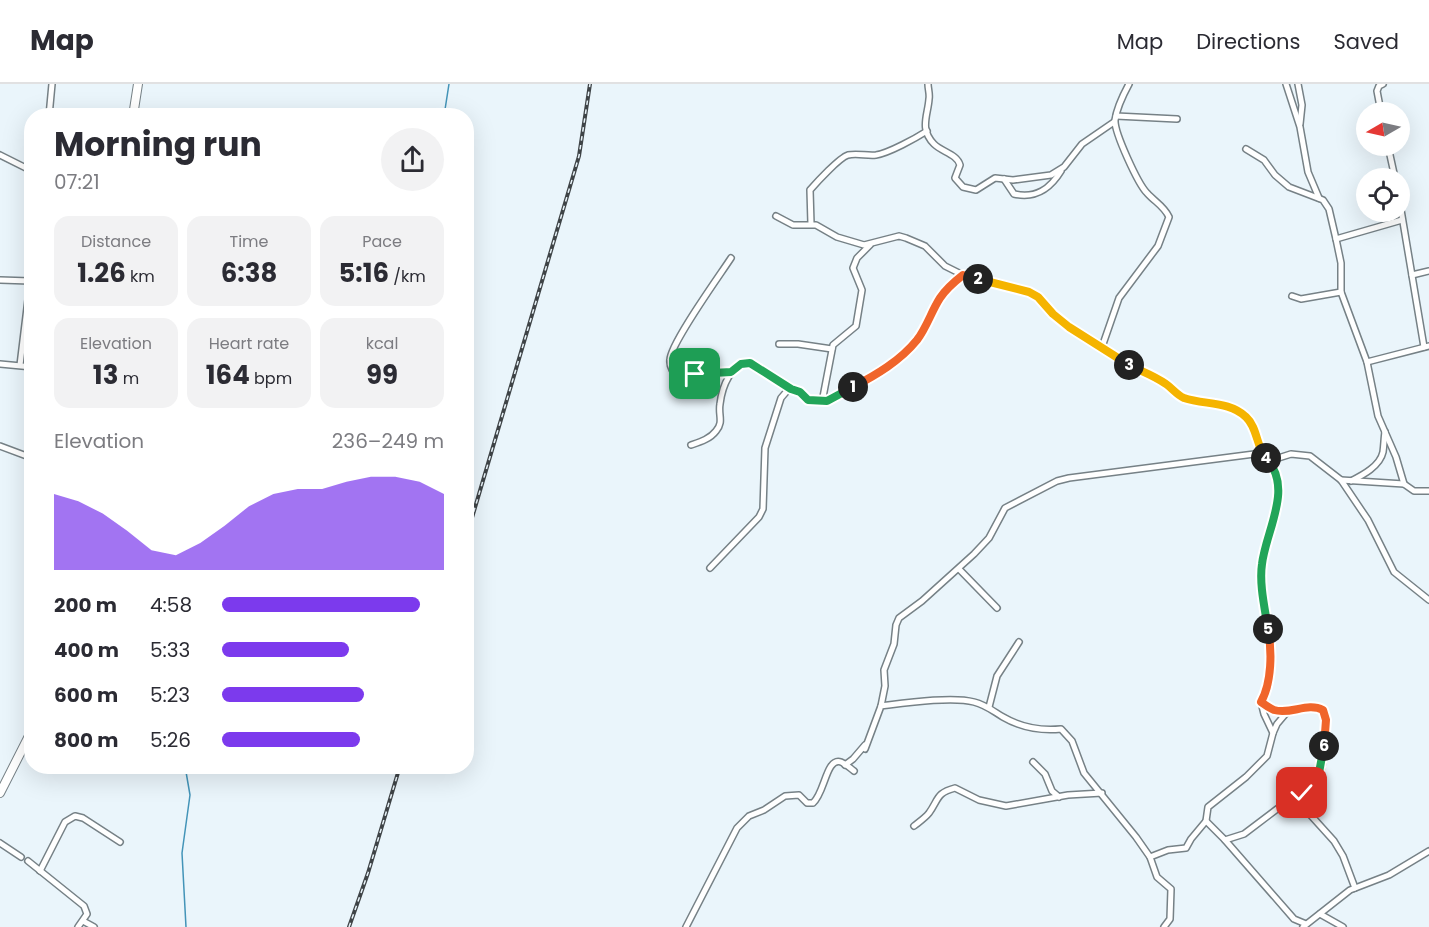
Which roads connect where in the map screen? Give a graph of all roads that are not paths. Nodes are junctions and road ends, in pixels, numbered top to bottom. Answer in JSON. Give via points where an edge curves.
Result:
{"nodes":[{"id":1,"x":52,"y":84,"type":"edge"},
{"id":2,"x":138,"y":84,"type":"edge"},
{"id":3,"x":928,"y":84,"type":"edge"},
{"id":4,"x":1129,"y":84,"type":"edge"},
{"id":5,"x":1286,"y":84,"type":"edge"},
{"id":6,"x":1298,"y":84,"type":"edge"},
{"id":7,"x":1369,"y":84,"type":"edge"},
{"id":8,"x":1383,"y":84,"type":"edge"},
{"id":9,"x":1377,"y":88,"type":"junction"},
{"id":10,"x":1379,"y":102,"type":"edge"},
{"id":11,"x":50,"y":108,"type":"edge"},
{"id":12,"x":134,"y":108,"type":"edge"},
{"id":13,"x":1115,"y":119,"type":"junction"},
{"id":14,"x":1177,"y":119,"type":"dead end"},
{"id":15,"x":1300,"y":127,"type":"junction"},
{"id":16,"x":927,"y":131,"type":"junction"},
{"id":17,"x":1246,"y":149,"type":"dead end"},
{"id":18,"x":0,"y":155,"type":"edge"},
{"id":19,"x":1064,"y":166,"type":"junction"},
{"id":20,"x":24,"y":167,"type":"edge"},
{"id":21,"x":1004,"y":179,"type":"junction"},
{"id":22,"x":1319,"y":198,"type":"junction"},
{"id":23,"x":776,"y":216,"type":"dead end"},
{"id":24,"x":1395,"y":222,"type":"edge"},
{"id":25,"x":1402,"y":222,"type":"edge"},
{"id":26,"x":811,"y":225,"type":"junction"},
{"id":27,"x":1336,"y":238,"type":"junction"},
{"id":28,"x":870,"y":245,"type":"junction"},
{"id":29,"x":731,"y":258,"type":"dead end"},
{"id":30,"x":1429,"y":271,"type":"edge"},
{"id":31,"x":963,"y":275,"type":"junction"},
{"id":32,"x":1412,"y":275,"type":"junction"},
{"id":33,"x":0,"y":280,"type":"edge"},
{"id":34,"x":24,"y":280,"type":"edge"},
{"id":35,"x":1341,"y":292,"type":"junction"},
{"id":36,"x":1292,"y":296,"type":"dead end"},
{"id":37,"x":24,"y":331,"type":"edge"},
{"id":38,"x":779,"y":344,"type":"dead end"},
{"id":39,"x":1426,"y":346,"type":"edge"},
{"id":40,"x":1102,"y":347,"type":"junction"},
{"id":41,"x":832,"y":349,"type":"junction"},
{"id":42,"x":1367,"y":362,"type":"junction"},
{"id":43,"x":0,"y":364,"type":"edge"},
{"id":44,"x":20,"y":365,"type":"junction"},
{"id":45,"x":24,"y":366,"type":"edge"},
{"id":46,"x":731,"y":372,"type":"junction"},
{"id":47,"x":791,"y":389,"type":"junction"},
{"id":48,"x":821,"y":401,"type":"junction"},
{"id":49,"x":1385,"y":430,"type":"junction"},
{"id":50,"x":0,"y":446,"type":"edge"},
{"id":51,"x":692,"y":446,"type":"dead end"},
{"id":52,"x":1262,"y":453,"type":"junction"},
{"id":53,"x":24,"y":455,"type":"edge"},
{"id":54,"x":1269,"y":461,"type":"junction"},
{"id":55,"x":1341,"y":480,"type":"junction"},
{"id":56,"x":1351,"y":481,"type":"junction"},
{"id":57,"x":1404,"y":484,"type":"junction"},
{"id":58,"x":1429,"y":491,"type":"edge"},
{"id":59,"x":710,"y":568,"type":"dead end"},
{"id":60,"x":958,"y":569,"type":"junction"},
{"id":61,"x":1429,"y":600,"type":"edge"},
{"id":62,"x":997,"y":608,"type":"dead end"},
{"id":63,"x":1019,"y":642,"type":"dead end"},
{"id":64,"x":1261,"y":702,"type":"junction"},
{"id":65,"x":881,"y":706,"type":"junction"},
{"id":66,"x":989,"y":707,"type":"junction"},
{"id":67,"x":1288,"y":711,"type":"junction"},
{"id":68,"x":1273,"y":733,"type":"junction"},
{"id":69,"x":24,"y":746,"type":"edge"},
{"id":70,"x":1033,"y":762,"type":"dead end"},
{"id":71,"x":845,"y":765,"type":"junction"},
{"id":72,"x":854,"y":771,"type":"dead end"},
{"id":73,"x":0,"y":793,"type":"edge"},
{"id":74,"x":1102,"y":793,"type":"junction"},
{"id":75,"x":1059,"y":797,"type":"junction"},
{"id":76,"x":1300,"y":806,"type":"junction"},
{"id":77,"x":1206,"y":821,"type":"junction"},
{"id":78,"x":914,"y":826,"type":"dead end"},
{"id":79,"x":1225,"y":840,"type":"junction"},
{"id":80,"x":120,"y":842,"type":"dead end"},
{"id":81,"x":0,"y":843,"type":"edge"},
{"id":82,"x":1429,"y":851,"type":"edge"},
{"id":83,"x":21,"y":857,"type":"dead end"},
{"id":84,"x":1150,"y":857,"type":"junction"},
{"id":85,"x":28,"y":861,"type":"dead end"},
{"id":86,"x":40,"y":871,"type":"junction"},
{"id":87,"x":1355,"y":888,"type":"junction"},
{"id":88,"x":1320,"y":914,"type":"junction"},
{"id":89,"x":83,"y":921,"type":"junction"},
{"id":90,"x":1305,"y":926,"type":"edge"},
{"id":91,"x":78,"y":927,"type":"edge"},
{"id":92,"x":94,"y":927,"type":"edge"},
{"id":93,"x":686,"y":927,"type":"edge"},
{"id":94,"x":1164,"y":927,"type":"edge"},
{"id":95,"x":1343,"y":927,"type":"edge"}],
"edges":[{"from":1,"to":11,"type":"street"},
{"from":2,"to":12,"type":"street"},
{"from":3,"to":16,"type":"street"},
{"from":4,"to":13,"type":"street"},
{"from":5,"to":15,"type":"street"},
{"from":6,"to":15,"type":"street","via":[[1302,105]]},
{"from":7,"to":9,"type":"street"},
{"from":8,"to":9,"type":"street"},
{"from":9,"to":10,"type":"street"},
{"from":13,"to":14,"type":"street"},
{"from":13,"to":19,"type":"street","via":[[1082,144]]},
{"from":13,"to":40,"type":"street","via":[[1139,183],[1169,217],[1158,246],[1119,298]]},
{"from":15,"to":22,"type":"street","via":[[1308,171]]},
{"from":16,"to":21,"type":"street","via":[[932,143],[958,159],[960,165],[954,178],[963,187],[976,190],[994,178]]},
{"from":16,"to":26,"type":"street","via":[[883,154],[854,154],[842,159],[810,190]]},
{"from":17,"to":22,"type":"street","via":[[1264,160],[1289,187]]},
{"from":18,"to":20,"type":"street"},
{"from":19,"to":21,"type":"street","via":[[1051,176]]},
{"from":19,"to":21,"type":"street","via":[[1039,194],[1014,194]]},
{"from":22,"to":27,"type":"street","via":[[1329,209]]},
{"from":23,"to":26,"type":"street","via":[[793,225]]},
{"from":24,"to":27,"type":"street"},
{"from":25,"to":32,"type":"street"},
{"from":26,"to":28,"type":"street","via":[[837,237]]},
{"from":27,"to":35,"type":"street"},
{"from":28,"to":31,"type":"street","via":[[900,236],[925,246],[945,266]]},
{"from":28,"to":41,"type":"street","via":[[853,268],[862,290],[856,326]]},
{"from":29,"to":46,"type":"street","via":[[684,330],[670,359],[680,380],[697,373]]},
{"from":30,"to":32,"type":"street"},
{"from":31,"to":40,"type":"street","via":[[1029,292],[1061,321]]},
{"from":31,"to":48,"type":"street","via":[[939,299],[916,341],[898,359],[831,400]]},
{"from":32,"to":39,"type":"street"},
{"from":33,"to":34,"type":"street"},
{"from":35,"to":36,"type":"street","via":[[1301,299]]},
{"from":35,"to":42,"type":"street"},
{"from":37,"to":44,"type":"street"},
{"from":38,"to":41,"type":"street"},
{"from":39,"to":42,"type":"street"},
{"from":40,"to":52,"type":"street","via":[[1184,398],[1214,403],[1245,416],[1258,437]]},
{"from":41,"to":48,"type":"street"},
{"from":42,"to":49,"type":"street","via":[[1374,404]]},
{"from":43,"to":44,"type":"street"},
{"from":44,"to":45,"type":"street"},
{"from":46,"to":47,"type":"street","via":[[741,364],[751,363]]},
{"from":46,"to":51,"type":"street","via":[[720,404],[722,421],[718,429]]},
{"from":47,"to":48,"type":"street","via":[[808,400]]},
{"from":47,"to":59,"type":"street","via":[[781,398],[765,448],[764,498],[759,517]]},
{"from":49,"to":56,"type":"street","via":[[1379,461]]},
{"from":49,"to":57,"type":"street"},
{"from":50,"to":53,"type":"street"},
{"from":52,"to":54,"type":"street"},
{"from":52,"to":60,"type":"street","via":[[1057,481],[1005,508],[989,538]]},
{"from":54,"to":55,"type":"street","via":[[1291,454],[1310,456]]},
{"from":54,"to":64,"type":"street","via":[[1277,478],[1278,504],[1261,567],[1270,665],[1267,692]]},
{"from":55,"to":56,"type":"street"},
{"from":55,"to":61,"type":"street","via":[[1368,520],[1394,572]]},
{"from":56,"to":57,"type":"street"},
{"from":57,"to":58,"type":"street","via":[[1413,491]]},
{"from":60,"to":62,"type":"street"},
{"from":60,"to":65,"type":"street","via":[[899,618],[884,670]]},
{"from":63,"to":66,"type":"street","via":[[997,676]]},
{"from":64,"to":67,"type":"street","via":[[1274,710]]},
{"from":64,"to":68,"type":"street"},
{"from":65,"to":66,"type":"street","via":[[955,700]]},
{"from":65,"to":71,"type":"street","via":[[865,747]]},
{"from":66,"to":74,"type":"street","via":[[1012,722],[1040,731],[1061,729],[1072,741],[1084,773]]},
{"from":67,"to":68,"type":"street"},
{"from":67,"to":76,"type":"street","via":[[1316,706],[1323,710],[1326,720],[1318,778],[1302,793]]},
{"from":68,"to":77,"type":"street","via":[[1267,756],[1208,807]]},
{"from":69,"to":73,"type":"street"},
{"from":70,"to":75,"type":"street"},
{"from":71,"to":72,"type":"street"},
{"from":71,"to":93,"type":"street","via":[[838,762],[830,767],[820,796],[813,803],[799,795],[785,796],[742,822]]},
{"from":74,"to":75,"type":"street"},
{"from":74,"to":84,"type":"street"},
{"from":75,"to":78,"type":"street","via":[[1006,806],[979,800],[955,788],[942,792],[929,813]]},
{"from":76,"to":79,"type":"street","via":[[1281,806],[1244,834]]},
{"from":76,"to":87,"type":"street","via":[[1334,841]]},
{"from":77,"to":79,"type":"street"},
{"from":77,"to":84,"type":"street","via":[[1186,848]]},
{"from":79,"to":90,"type":"street","via":[[1294,919]]},
{"from":80,"to":86,"type":"street","via":[[75,816],[65,822]]},
{"from":81,"to":83,"type":"street"},
{"from":82,"to":87,"type":"street","via":[[1389,875]]},
{"from":84,"to":94,"type":"street","via":[[1157,878],[1170,889],[1170,919]]},
{"from":85,"to":86,"type":"street"},
{"from":86,"to":89,"type":"street","via":[[84,906],[87,914]]},
{"from":87,"to":88,"type":"street"},
{"from":88,"to":90,"type":"street"},
{"from":88,"to":95,"type":"street"},
{"from":89,"to":91,"type":"street"},
{"from":89,"to":92,"type":"street"}]}
